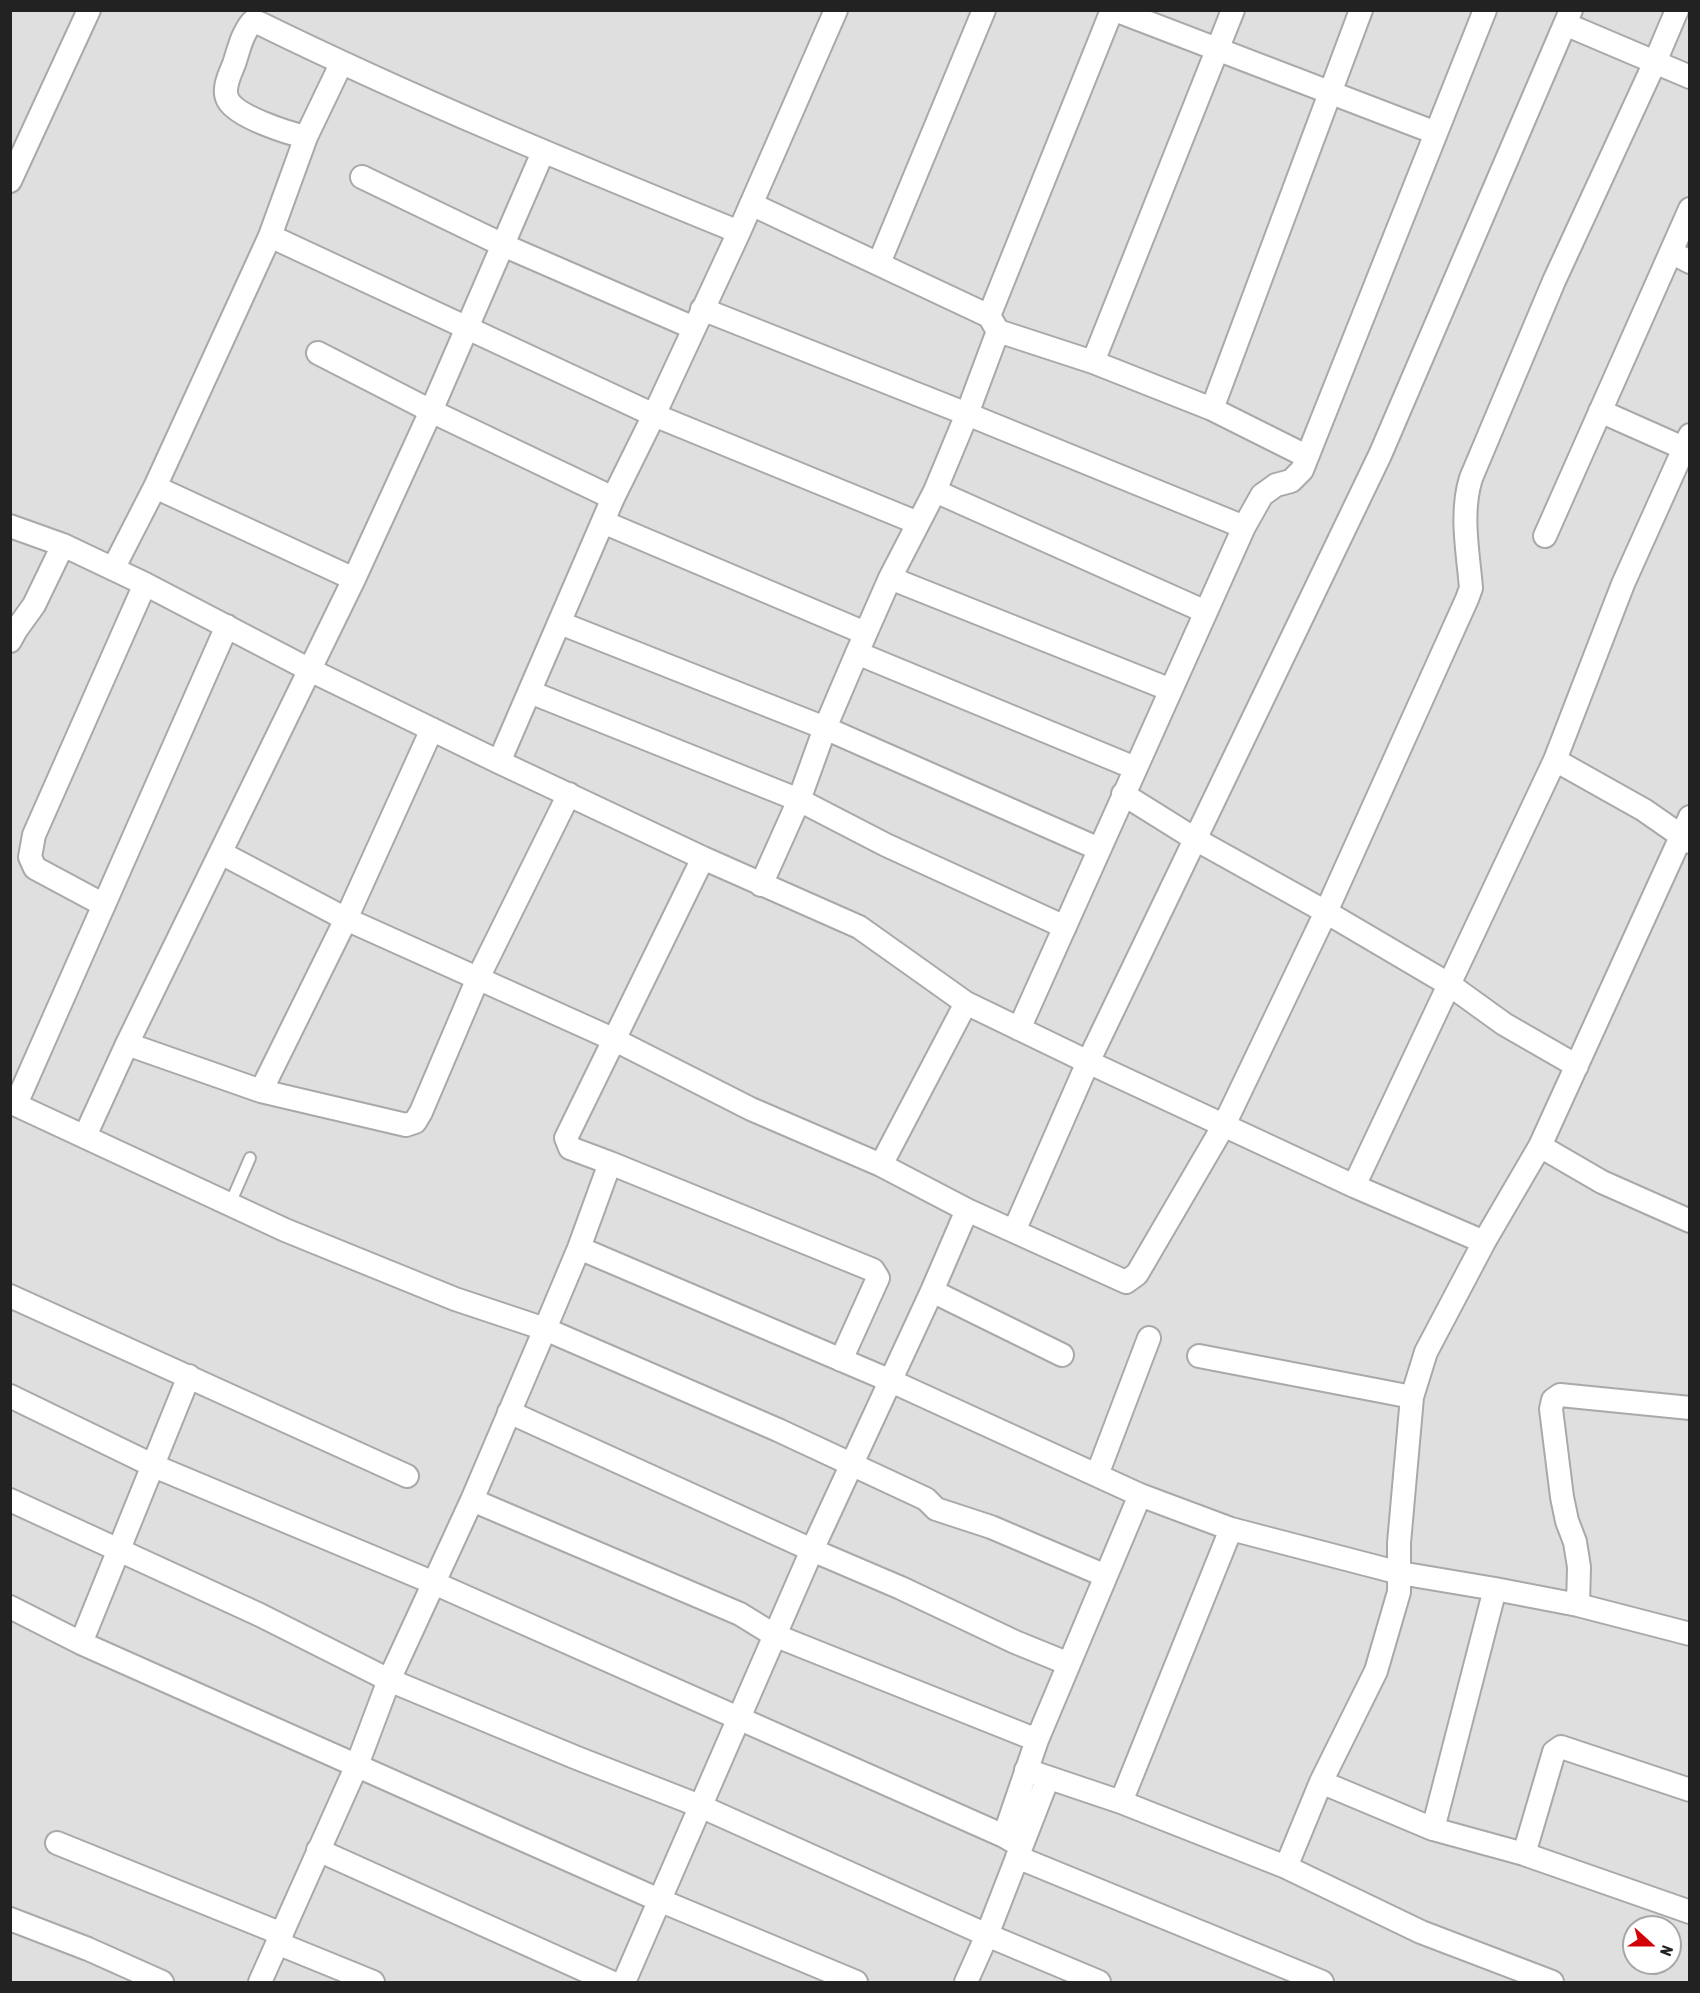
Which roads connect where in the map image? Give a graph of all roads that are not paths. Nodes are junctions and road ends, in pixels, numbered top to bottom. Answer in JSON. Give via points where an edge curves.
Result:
{"nodes":[{"id":1,"x":89,"y":10,"type":"edge"},
{"id":2,"x":836,"y":10,"type":"edge"},
{"id":3,"x":984,"y":10,"type":"edge"},
{"id":4,"x":1113,"y":10,"type":"edge"},
{"id":5,"x":1233,"y":10,"type":"edge"},
{"id":6,"x":1361,"y":10,"type":"edge"},
{"id":7,"x":1485,"y":10,"type":"edge"},
{"id":8,"x":1677,"y":10,"type":"edge"},
{"id":9,"x":1568,"y":17,"type":"edge"},
{"id":10,"x":1218,"y":49,"type":"junction"},
{"id":11,"x":1655,"y":62,"type":"junction"},
{"id":12,"x":341,"y":64,"type":"junction"},
{"id":13,"x":1689,"y":77,"type":"edge"},
{"id":14,"x":1331,"y":92,"type":"junction"},
{"id":15,"x":1436,"y":133,"type":"junction"},
{"id":16,"x":306,"y":137,"type":"junction"},
{"id":17,"x":543,"y":153,"type":"junction"},
{"id":18,"x":362,"y":177,"type":"dead end"},
{"id":19,"x":10,"y":180,"type":"edge"},
{"id":20,"x":751,"y":204,"type":"junction"},
{"id":21,"x":1689,"y":209,"type":"edge"},
{"id":22,"x":739,"y":232,"type":"junction"},
{"id":23,"x":270,"y":236,"type":"junction"},
{"id":24,"x":503,"y":245,"type":"junction"},
{"id":25,"x":1680,"y":257,"type":"edge"},
{"id":26,"x":879,"y":263,"type":"junction"},
{"id":27,"x":698,"y":319,"type":"junction"},
{"id":28,"x":994,"y":324,"type":"junction"},
{"id":29,"x":466,"y":327,"type":"junction"},
{"id":30,"x":318,"y":353,"type":"dead end"},
{"id":31,"x":1093,"y":362,"type":"junction"},
{"id":32,"x":1212,"y":409,"type":"junction"},
{"id":33,"x":431,"y":411,"type":"junction"},
{"id":34,"x":1600,"y":411,"type":"junction"},
{"id":35,"x":968,"y":414,"type":"junction"},
{"id":36,"x":654,"y":415,"type":"junction"},
{"id":37,"x":1688,"y":444,"type":"edge"},
{"id":38,"x":1306,"y":456,"type":"junction"},
{"id":39,"x":155,"y":487,"type":"junction"},
{"id":40,"x":934,"y":491,"type":"junction"},
{"id":41,"x":613,"y":498,"type":"junction"},
{"id":42,"x":603,"y":522,"type":"junction"},
{"id":43,"x":918,"y":523,"type":"junction"},
{"id":44,"x":10,"y":526,"type":"edge"},
{"id":45,"x":1244,"y":527,"type":"junction"},
{"id":46,"x":1545,"y":536,"type":"dead end"},
{"id":47,"x":63,"y":545,"type":"junction"},
{"id":48,"x":113,"y":570,"type":"junction"},
{"id":49,"x":890,"y":578,"type":"junction"},
{"id":50,"x":354,"y":579,"type":"junction"},
{"id":51,"x":145,"y":584,"type":"junction"},
{"id":52,"x":1206,"y":612,"type":"junction"},
{"id":53,"x":560,"y":623,"type":"junction"},
{"id":54,"x":227,"y":626,"type":"junction"},
{"id":55,"x":10,"y":641,"type":"edge"},
{"id":56,"x":861,"y":643,"type":"junction"},
{"id":57,"x":310,"y":670,"type":"junction"},
{"id":58,"x":1170,"y":690,"type":"junction"},
{"id":59,"x":530,"y":692,"type":"junction"},
{"id":60,"x":825,"y":728,"type":"junction"},
{"id":61,"x":432,"y":729,"type":"junction"},
{"id":62,"x":1555,"y":760,"type":"junction"},
{"id":63,"x":499,"y":762,"type":"junction"},
{"id":64,"x":1135,"y":768,"type":"junction"},
{"id":65,"x":569,"y":794,"type":"junction"},
{"id":66,"x":1123,"y":794,"type":"junction"},
{"id":67,"x":799,"y":800,"type":"junction"},
{"id":68,"x":1686,"y":832,"type":"edge"},
{"id":69,"x":1195,"y":839,"type":"junction"},
{"id":70,"x":1099,"y":849,"type":"junction"},
{"id":71,"x":220,"y":853,"type":"junction"},
{"id":72,"x":703,"y":858,"type":"junction"},
{"id":73,"x":761,"y":885,"type":"junction"},
{"id":74,"x":104,"y":905,"type":"junction"},
{"id":75,"x":1326,"y":912,"type":"junction"},
{"id":76,"x":346,"y":919,"type":"junction"},
{"id":77,"x":1065,"y":927,"type":"junction"},
{"id":78,"x":478,"y":978,"type":"junction"},
{"id":79,"x":1450,"y":985,"type":"junction"},
{"id":80,"x":966,"y":1003,"type":"junction"},
{"id":81,"x":1019,"y":1029,"type":"junction"},
{"id":82,"x":615,"y":1040,"type":"junction"},
{"id":83,"x":127,"y":1044,"type":"junction"},
{"id":84,"x":1088,"y":1062,"type":"junction"},
{"id":85,"x":1577,"y":1066,"type":"junction"},
{"id":86,"x":261,"y":1091,"type":"junction"},
{"id":87,"x":14,"y":1103,"type":"edge"},
{"id":88,"x":1224,"y":1125,"type":"junction"},
{"id":89,"x":85,"y":1136,"type":"junction"},
{"id":90,"x":1540,"y":1146,"type":"junction"},
{"id":91,"x":250,"y":1158,"type":"dead end"},
{"id":92,"x":610,"y":1163,"type":"junction"},
{"id":93,"x":881,"y":1165,"type":"junction"},
{"id":94,"x":1354,"y":1186,"type":"junction"},
{"id":95,"x":230,"y":1204,"type":"junction"},
{"id":96,"x":967,"y":1210,"type":"junction"},
{"id":97,"x":1689,"y":1221,"type":"edge"},
{"id":98,"x":1014,"y":1232,"type":"junction"},
{"id":99,"x":1484,"y":1242,"type":"junction"},
{"id":100,"x":579,"y":1248,"type":"junction"},
{"id":101,"x":933,"y":1291,"type":"junction"},
{"id":102,"x":10,"y":1296,"type":"edge"},
{"id":103,"x":545,"y":1329,"type":"junction"},
{"id":104,"x":1149,"y":1338,"type":"dead end"},
{"id":105,"x":1062,"y":1355,"type":"dead end"},
{"id":106,"x":1199,"y":1356,"type":"dead end"},
{"id":107,"x":841,"y":1360,"type":"junction"},
{"id":108,"x":189,"y":1377,"type":"junction"},
{"id":109,"x":891,"y":1381,"type":"junction"},
{"id":110,"x":10,"y":1396,"type":"edge"},
{"id":111,"x":1412,"y":1397,"type":"junction"},
{"id":112,"x":1689,"y":1408,"type":"edge"},
{"id":113,"x":509,"y":1412,"type":"junction"},
{"id":114,"x":852,"y":1464,"type":"junction"},
{"id":115,"x":154,"y":1466,"type":"junction"},
{"id":116,"x":1097,"y":1475,"type":"junction"},
{"id":117,"x":407,"y":1476,"type":"dead end"},
{"id":118,"x":1140,"y":1495,"type":"junction"},
{"id":119,"x":10,"y":1500,"type":"edge"},
{"id":120,"x":472,"y":1500,"type":"junction"},
{"id":121,"x":1231,"y":1529,"type":"junction"},
{"id":122,"x":118,"y":1550,"type":"junction"},
{"id":123,"x":812,"y":1550,"type":"junction"},
{"id":124,"x":1400,"y":1573,"type":"junction"},
{"id":125,"x":1106,"y":1576,"type":"junction"},
{"id":126,"x":434,"y":1583,"type":"junction"},
{"id":127,"x":1496,"y":1589,"type":"junction"},
{"id":128,"x":1578,"y":1605,"type":"junction"},
{"id":129,"x":10,"y":1607,"type":"edge"},
{"id":130,"x":1689,"y":1634,"type":"edge"},
{"id":131,"x":774,"y":1635,"type":"junction"},
{"id":132,"x":81,"y":1643,"type":"junction"},
{"id":133,"x":1069,"y":1664,"type":"junction"},
{"id":134,"x":389,"y":1680,"type":"junction"},
{"id":135,"x":738,"y":1718,"type":"junction"},
{"id":136,"x":1037,"y":1740,"type":"junction"},
{"id":137,"x":357,"y":1765,"type":"junction"},
{"id":138,"x":1026,"y":1770,"type":"junction"},
{"id":139,"x":1048,"y":1778,"type":"junction"},
{"id":140,"x":1321,"y":1782,"type":"junction"},
{"id":141,"x":1689,"y":1790,"type":"edge"},
{"id":142,"x":1121,"y":1802,"type":"junction"},
{"id":143,"x":700,"y":1806,"type":"junction"},
{"id":144,"x":1433,"y":1829,"type":"junction"},
{"id":145,"x":57,"y":1843,"type":"dead end"},
{"id":146,"x":1014,"y":1846,"type":"junction"},
{"id":147,"x":318,"y":1850,"type":"junction"},
{"id":148,"x":1524,"y":1854,"type":"junction"},
{"id":149,"x":1286,"y":1867,"type":"junction"},
{"id":150,"x":659,"y":1900,"type":"junction"},
{"id":151,"x":1689,"y":1912,"type":"edge"},
{"id":152,"x":10,"y":1919,"type":"edge"},
{"id":153,"x":987,"y":1935,"type":"junction"},
{"id":154,"x":279,"y":1938,"type":"junction"},
{"id":155,"x":162,"y":1983,"type":"edge"},
{"id":156,"x":260,"y":1983,"type":"edge"},
{"id":157,"x":373,"y":1983,"type":"edge"},
{"id":158,"x":611,"y":1983,"type":"edge"},
{"id":159,"x":624,"y":1983,"type":"edge"},
{"id":160,"x":856,"y":1983,"type":"edge"},
{"id":161,"x":966,"y":1983,"type":"edge"},
{"id":162,"x":1099,"y":1983,"type":"edge"},
{"id":163,"x":1322,"y":1983,"type":"edge"},
{"id":164,"x":1552,"y":1983,"type":"edge"}],
"edges":[{"from":1,"to":19,"type":"street"},
{"from":2,"to":20,"type":"street"},
{"from":3,"to":26,"type":"street"},
{"from":4,"to":10,"type":"street"},
{"from":4,"to":28,"type":"street"},
{"from":5,"to":10,"type":"street"},
{"from":6,"to":14,"type":"street"},
{"from":7,"to":15,"type":"street"},
{"from":8,"to":11,"type":"street"},
{"from":9,"to":11,"type":"street"},
{"from":9,"to":69,"type":"street","via":[[1380,455]]},
{"from":10,"to":14,"type":"street"},
{"from":10,"to":31,"type":"street"},
{"from":11,"to":13,"type":"street"},
{"from":11,"to":75,"type":"street","via":[[1554,281],[1471,478],[1465,517],[1471,588]]},
{"from":12,"to":16,"type":"street"},
{"from":12,"to":16,"type":"street","via":[[259,23],[252,22],[245,30],[226,87],[227,99],[235,108],[263,123]]},
{"from":12,"to":17,"type":"street"},
{"from":14,"to":15,"type":"street"},
{"from":14,"to":32,"type":"street"},
{"from":15,"to":38,"type":"street"},
{"from":16,"to":23,"type":"street"},
{"from":17,"to":22,"type":"street"},
{"from":17,"to":24,"type":"street"},
{"from":18,"to":24,"type":"street"},
{"from":20,"to":22,"type":"street"},
{"from":20,"to":26,"type":"street"},
{"from":21,"to":25,"type":"street"},
{"from":22,"to":27,"type":"street"},
{"from":23,"to":29,"type":"street"},
{"from":23,"to":39,"type":"street"},
{"from":24,"to":27,"type":"street"},
{"from":24,"to":29,"type":"street"},
{"from":25,"to":34,"type":"street"},
{"from":26,"to":28,"type":"street"},
{"from":27,"to":35,"type":"street"},
{"from":27,"to":36,"type":"street"},
{"from":28,"to":31,"type":"street"},
{"from":28,"to":35,"type":"street"},
{"from":29,"to":33,"type":"street"},
{"from":29,"to":36,"type":"street"},
{"from":30,"to":33,"type":"street"},
{"from":31,"to":32,"type":"street"},
{"from":32,"to":38,"type":"street"},
{"from":33,"to":41,"type":"street"},
{"from":33,"to":50,"type":"street"},
{"from":34,"to":37,"type":"street"},
{"from":34,"to":46,"type":"street"},
{"from":35,"to":40,"type":"street"},
{"from":35,"to":45,"type":"street"},
{"from":36,"to":41,"type":"street"},
{"from":36,"to":43,"type":"street"},
{"from":37,"to":62,"type":"street","via":[[1623,584]]},
{"from":38,"to":45,"type":"street","via":[[1302,470],[1291,481],[1262,495]]},
{"from":39,"to":48,"type":"street"},
{"from":39,"to":50,"type":"street"},
{"from":40,"to":43,"type":"street"},
{"from":40,"to":52,"type":"street"},
{"from":41,"to":42,"type":"street"},
{"from":42,"to":53,"type":"street"},
{"from":42,"to":56,"type":"street"},
{"from":43,"to":49,"type":"street"},
{"from":44,"to":47,"type":"street"},
{"from":45,"to":52,"type":"street"},
{"from":47,"to":48,"type":"street"},
{"from":47,"to":55,"type":"street","via":[[34,605]]},
{"from":48,"to":51,"type":"street"},
{"from":49,"to":56,"type":"street"},
{"from":49,"to":58,"type":"street"},
{"from":50,"to":57,"type":"street"},
{"from":51,"to":54,"type":"street"},
{"from":51,"to":74,"type":"street","via":[[34,835],[30,857],[35,868]]},
{"from":52,"to":58,"type":"street"},
{"from":53,"to":59,"type":"street"},
{"from":53,"to":60,"type":"street"},
{"from":54,"to":57,"type":"street"},
{"from":54,"to":74,"type":"street"},
{"from":56,"to":60,"type":"street"},
{"from":56,"to":64,"type":"street"},
{"from":57,"to":61,"type":"street"},
{"from":57,"to":71,"type":"street"},
{"from":58,"to":64,"type":"street"},
{"from":59,"to":63,"type":"street"},
{"from":59,"to":67,"type":"street"},
{"from":60,"to":67,"type":"street"},
{"from":60,"to":70,"type":"street"},
{"from":61,"to":63,"type":"street"},
{"from":61,"to":76,"type":"street"},
{"from":62,"to":68,"type":"street"},
{"from":62,"to":79,"type":"street"},
{"from":63,"to":65,"type":"street"},
{"from":64,"to":66,"type":"street"},
{"from":65,"to":72,"type":"street"},
{"from":65,"to":78,"type":"street"},
{"from":66,"to":69,"type":"street"},
{"from":66,"to":70,"type":"street"},
{"from":67,"to":73,"type":"street"},
{"from":67,"to":77,"type":"street","via":[[886,845]]},
{"from":68,"to":85,"type":"street"},
{"from":69,"to":75,"type":"street"},
{"from":69,"to":84,"type":"street"},
{"from":70,"to":77,"type":"street"},
{"from":71,"to":76,"type":"street"},
{"from":71,"to":83,"type":"street"},
{"from":72,"to":73,"type":"street"},
{"from":72,"to":82,"type":"street"},
{"from":73,"to":80,"type":"street","via":[[859,927]]},
{"from":74,"to":87,"type":"street"},
{"from":75,"to":79,"type":"street"},
{"from":75,"to":88,"type":"street"},
{"from":76,"to":78,"type":"street"},
{"from":76,"to":86,"type":"street"},
{"from":77,"to":81,"type":"street"},
{"from":78,"to":82,"type":"street"},
{"from":78,"to":86,"type":"street","via":[[415,1122],[406,1125]]},
{"from":79,"to":85,"type":"street","via":[[1504,1024]]},
{"from":79,"to":94,"type":"street"},
{"from":80,"to":81,"type":"street"},
{"from":80,"to":93,"type":"street"},
{"from":81,"to":84,"type":"street"},
{"from":82,"to":92,"type":"street","via":[[567,1138],[570,1148]]},
{"from":82,"to":93,"type":"street","via":[[751,1109]]},
{"from":83,"to":86,"type":"street"},
{"from":83,"to":89,"type":"street"},
{"from":84,"to":88,"type":"street"},
{"from":84,"to":98,"type":"street"},
{"from":85,"to":90,"type":"street"},
{"from":87,"to":89,"type":"street"},
{"from":88,"to":94,"type":"street"},
{"from":88,"to":98,"type":"street","via":[[1137,1274],[1126,1282]]},
{"from":89,"to":95,"type":"street"},
{"from":90,"to":97,"type":"street","via":[[1602,1182]]},
{"from":90,"to":99,"type":"street"},
{"from":91,"to":95,"type":"lane"},
{"from":92,"to":100,"type":"street"},
{"from":92,"to":107,"type":"street","via":[[873,1270],[878,1278]]},
{"from":93,"to":96,"type":"street"},
{"from":94,"to":99,"type":"street"},
{"from":95,"to":103,"type":"street","via":[[455,1299]]},
{"from":96,"to":98,"type":"street"},
{"from":96,"to":101,"type":"street"},
{"from":99,"to":111,"type":"street","via":[[1426,1352]]},
{"from":100,"to":103,"type":"street"},
{"from":100,"to":107,"type":"street"},
{"from":101,"to":105,"type":"street"},
{"from":101,"to":109,"type":"street"},
{"from":102,"to":108,"type":"street"},
{"from":103,"to":113,"type":"street"},
{"from":103,"to":114,"type":"street"},
{"from":104,"to":116,"type":"street"},
{"from":106,"to":111,"type":"street"},
{"from":107,"to":109,"type":"street"},
{"from":108,"to":115,"type":"street"},
{"from":108,"to":117,"type":"street"},
{"from":109,"to":114,"type":"street"},
{"from":109,"to":116,"type":"street"},
{"from":110,"to":115,"type":"street"},
{"from":111,"to":124,"type":"street","via":[[1399,1543]]},
{"from":112,"to":128,"type":"street","via":[[1560,1395],[1553,1400],[1562,1497],[1579,1567]]},
{"from":113,"to":120,"type":"street"},
{"from":113,"to":123,"type":"street"},
{"from":114,"to":123,"type":"street"},
{"from":114,"to":125,"type":"street","via":[[926,1499],[936,1509],[991,1527]]},
{"from":115,"to":122,"type":"street"},
{"from":115,"to":126,"type":"street"},
{"from":116,"to":118,"type":"street"},
{"from":118,"to":121,"type":"street"},
{"from":118,"to":125,"type":"street"},
{"from":119,"to":122,"type":"street"},
{"from":120,"to":126,"type":"street"},
{"from":120,"to":131,"type":"street","via":[[741,1614]]},
{"from":121,"to":124,"type":"street"},
{"from":121,"to":142,"type":"street"},
{"from":122,"to":132,"type":"street"},
{"from":122,"to":134,"type":"street"},
{"from":123,"to":131,"type":"street"},
{"from":123,"to":133,"type":"street"},
{"from":124,"to":127,"type":"street"},
{"from":124,"to":140,"type":"street","via":[[1399,1592],[1376,1671]]},
{"from":125,"to":133,"type":"street"},
{"from":126,"to":134,"type":"street"},
{"from":126,"to":135,"type":"street"},
{"from":127,"to":128,"type":"street"},
{"from":127,"to":144,"type":"street"},
{"from":128,"to":130,"type":"street"},
{"from":129,"to":132,"type":"street"},
{"from":131,"to":135,"type":"street"},
{"from":131,"to":136,"type":"street"},
{"from":132,"to":137,"type":"street"},
{"from":133,"to":136,"type":"street"},
{"from":134,"to":137,"type":"street"},
{"from":134,"to":143,"type":"street"},
{"from":135,"to":143,"type":"street"},
{"from":135,"to":146,"type":"street"},
{"from":136,"to":138,"type":"street"},
{"from":137,"to":147,"type":"street"},
{"from":137,"to":150,"type":"street"},
{"from":138,"to":139,"type":"street"},
{"from":138,"to":146,"type":"street"},
{"from":139,"to":142,"type":"street"},
{"from":139,"to":146,"type":"street"},
{"from":140,"to":144,"type":"street"},
{"from":140,"to":149,"type":"street"},
{"from":141,"to":148,"type":"street","via":[[1561,1747],[1554,1752]]},
{"from":142,"to":149,"type":"street"},
{"from":143,"to":150,"type":"street"},
{"from":143,"to":153,"type":"street"},
{"from":144,"to":148,"type":"street"},
{"from":145,"to":154,"type":"street"},
{"from":146,"to":153,"type":"street"},
{"from":146,"to":163,"type":"street"},
{"from":147,"to":154,"type":"street"},
{"from":147,"to":158,"type":"street"},
{"from":148,"to":151,"type":"street"},
{"from":149,"to":164,"type":"street","via":[[1421,1932]]},
{"from":150,"to":159,"type":"street"},
{"from":150,"to":160,"type":"street"},
{"from":152,"to":155,"type":"street","via":[[88,1948]]},
{"from":153,"to":161,"type":"street"},
{"from":153,"to":162,"type":"street"},
{"from":154,"to":156,"type":"street"},
{"from":154,"to":157,"type":"street"}]}
